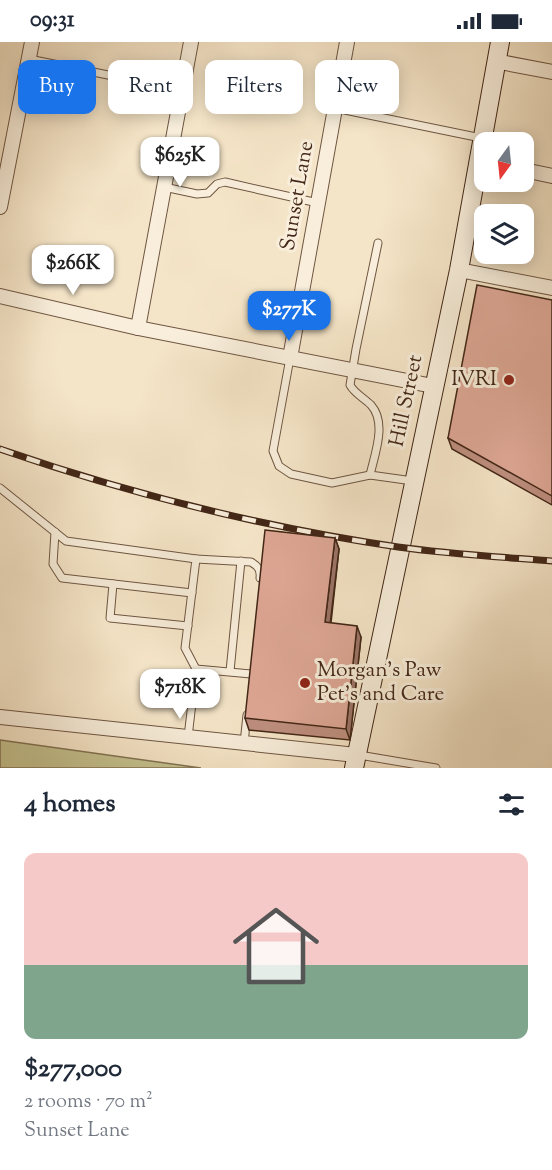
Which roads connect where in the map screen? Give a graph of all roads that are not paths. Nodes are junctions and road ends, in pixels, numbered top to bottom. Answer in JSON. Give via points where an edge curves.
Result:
{"nodes":[{"id":1,"x":32,"y":42,"type":"edge"},
{"id":2,"x":191,"y":42,"type":"edge"},
{"id":3,"x":347,"y":42,"type":"edge"},
{"id":4,"x":500,"y":42,"type":"edge"},
{"id":5,"x":29,"y":59,"type":"junction"},
{"id":6,"x":188,"y":60,"type":"edge"},
{"id":7,"x":344,"y":60,"type":"edge"},
{"id":8,"x":495,"y":61,"type":"junction"},
{"id":9,"x":552,"y":72,"type":"edge"},
{"id":10,"x":108,"y":75,"type":"edge"},
{"id":11,"x":178,"y":114,"type":"edge"},
{"id":12,"x":334,"y":114,"type":"edge"},
{"id":13,"x":364,"y":114,"type":"edge"},
{"id":14,"x":482,"y":132,"type":"edge"},
{"id":15,"x":474,"y":137,"type":"edge"},
{"id":16,"x":534,"y":172,"type":"edge"},
{"id":17,"x":552,"y":176,"type":"edge"},
{"id":18,"x":164,"y":187,"type":"junction"},
{"id":19,"x":475,"y":192,"type":"edge"},
{"id":20,"x":318,"y":203,"type":"junction"},
{"id":21,"x":0,"y":207,"type":"edge"},
{"id":22,"x":378,"y":243,"type":"dead end"},
{"id":23,"x":459,"y":270,"type":"junction"},
{"id":24,"x":552,"y":288,"type":"edge"},
{"id":25,"x":0,"y":296,"type":"edge"},
{"id":26,"x":138,"y":328,"type":"junction"},
{"id":27,"x":290,"y":358,"type":"junction"},
{"id":28,"x":352,"y":370,"type":"junction"},
{"id":29,"x":433,"y":387,"type":"junction"},
{"id":30,"x":370,"y":475,"type":"junction"},
{"id":31,"x":413,"y":481,"type":"junction"},
{"id":32,"x":0,"y":488,"type":"edge"},
{"id":33,"x":55,"y":532,"type":"junction"},
{"id":34,"x":196,"y":559,"type":"junction"},
{"id":35,"x":241,"y":561,"type":"junction"},
{"id":36,"x":113,"y":584,"type":"junction"},
{"id":37,"x":260,"y":584,"type":"edge"},
{"id":38,"x":192,"y":593,"type":"junction"},
{"id":39,"x":188,"y":626,"type":"junction"},
{"id":40,"x":252,"y":663,"type":"edge"},
{"id":41,"x":196,"y":669,"type":"junction"},
{"id":42,"x":230,"y":672,"type":"junction"},
{"id":43,"x":251,"y":674,"type":"junction"},
{"id":44,"x":250,"y":683,"type":"edge"},
{"id":45,"x":248,"y":702,"type":"edge"},
{"id":46,"x":0,"y":717,"type":"edge"},
{"id":47,"x":188,"y":737,"type":"junction"},
{"id":48,"x":244,"y":742,"type":"junction"},
{"id":49,"x":355,"y":761,"type":"edge"},
{"id":50,"x":436,"y":768,"type":"edge"}],
"edges":[{"from":1,"to":5,"type":"street"},
{"from":2,"to":6,"type":"street"},
{"from":3,"to":7,"type":"street","name":"Sunset Lane"},
{"from":4,"to":8,"type":"main road","name":"Hill Street"},
{"from":5,"to":10,"type":"lane"},
{"from":5,"to":21,"type":"street"},
{"from":8,"to":9,"type":"street"},
{"from":8,"to":14,"type":"main road","name":"Hill Street"},
{"from":11,"to":18,"type":"street"},
{"from":12,"to":20,"type":"street","name":"Sunset Lane"},
{"from":13,"to":15,"type":"lane"},
{"from":16,"to":17,"type":"street"},
{"from":18,"to":20,"type":"lane","via":[[197,194],[208,193],[225,182]]},
{"from":18,"to":26,"type":"street"},
{"from":19,"to":23,"type":"main road","name":"Hill Street"},
{"from":20,"to":27,"type":"street","name":"Sunset Lane"},
{"from":22,"to":28,"type":"lane"},
{"from":23,"to":24,"type":"street"},
{"from":23,"to":29,"type":"main road","name":"Hill Street"},
{"from":25,"to":26,"type":"street"},
{"from":26,"to":27,"type":"street"},
{"from":27,"to":28,"type":"street"},
{"from":27,"to":30,"type":"lane","via":[[273,451],[279,466],[291,474],[332,483]]},
{"from":28,"to":29,"type":"street"},
{"from":28,"to":30,"type":"lane","via":[[352,390],[379,416]]},
{"from":29,"to":31,"type":"main road","name":"Hill Street"},
{"from":30,"to":31,"type":"lane"},
{"from":31,"to":49,"type":"main road","name":"Hill Street"},
{"from":32,"to":33,"type":"lane"},
{"from":33,"to":34,"type":"lane","via":[[66,541]]},
{"from":33,"to":36,"type":"lane","via":[[53,564],[62,578]]},
{"from":34,"to":35,"type":"lane"},
{"from":34,"to":38,"type":"lane"},
{"from":35,"to":37,"type":"lane","via":[[257,566]]},
{"from":35,"to":42,"type":"lane"},
{"from":36,"to":38,"type":"lane"},
{"from":36,"to":39,"type":"lane","via":[[110,618]]},
{"from":38,"to":39,"type":"lane"},
{"from":39,"to":41,"type":"lane","via":[[185,648]]},
{"from":40,"to":43,"type":"lane"},
{"from":41,"to":42,"type":"lane"},
{"from":41,"to":47,"type":"lane"},
{"from":42,"to":43,"type":"lane"},
{"from":43,"to":44,"type":"lane"},
{"from":45,"to":48,"type":"lane"},
{"from":46,"to":47,"type":"street"},
{"from":47,"to":48,"type":"street"},
{"from":48,"to":49,"type":"street"},
{"from":49,"to":50,"type":"lane"}]}
